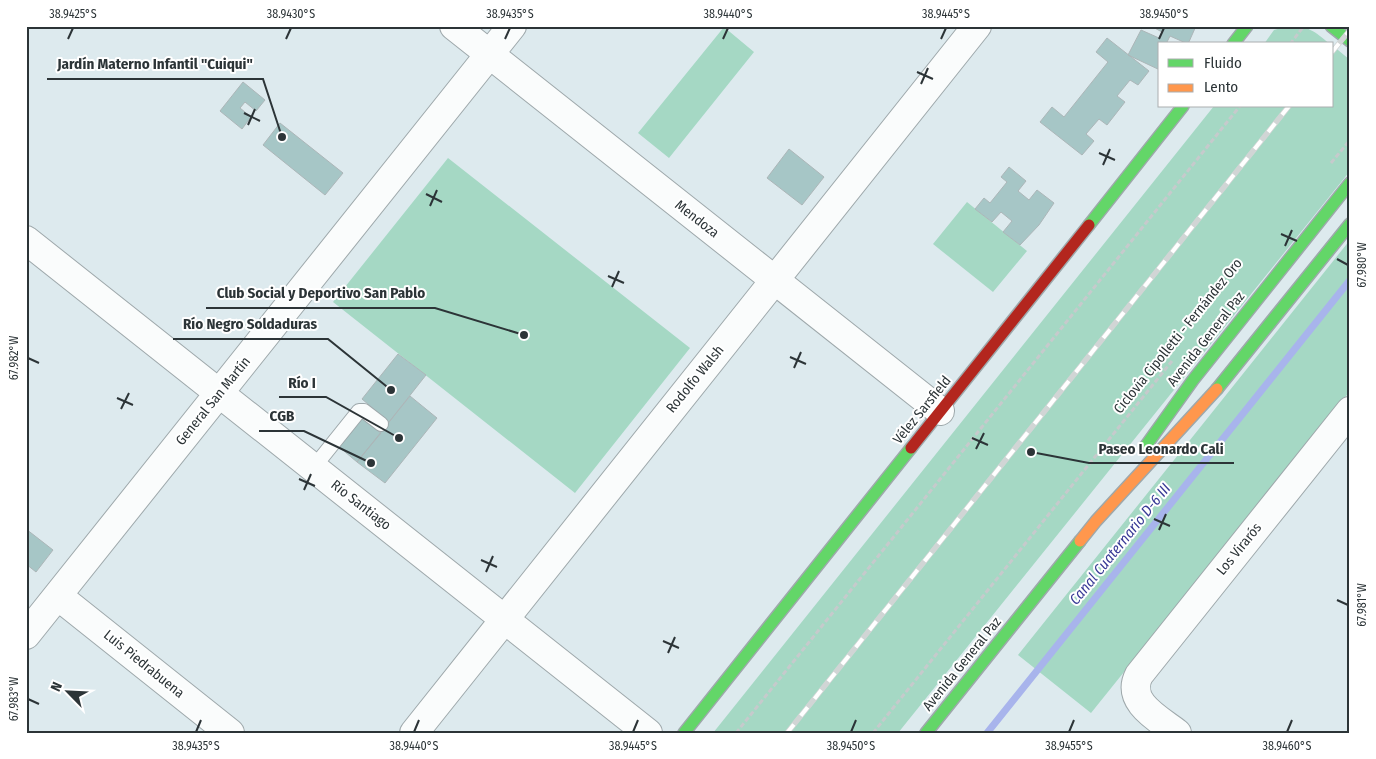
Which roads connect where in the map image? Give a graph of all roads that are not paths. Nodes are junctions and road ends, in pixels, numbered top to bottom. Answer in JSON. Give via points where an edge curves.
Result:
{"nodes":[{"id":1,"x":454,"y":26,"type":"edge"},
{"id":2,"x":512,"y":26,"type":"edge"},
{"id":3,"x":977,"y":26,"type":"edge"},
{"id":4,"x":1247,"y":26,"type":"edge"},
{"id":5,"x":1331,"y":26,"type":"edge"},
{"id":6,"x":1235,"y":42,"type":"edge"},
{"id":7,"x":1350,"y":42,"type":"edge"},
{"id":8,"x":490,"y":54,"type":"junction"},
{"id":9,"x":1181,"y":108,"type":"edge"},
{"id":10,"x":1350,"y":182,"type":"edge"},
{"id":11,"x":1350,"y":224,"type":"edge"},
{"id":12,"x":26,"y":240,"type":"edge"},
{"id":13,"x":775,"y":280,"type":"junction"},
{"id":14,"x":220,"y":393,"type":"junction"},
{"id":15,"x":940,"y":411,"type":"junction"},
{"id":16,"x":1350,"y":411,"type":"edge"},
{"id":17,"x":381,"y":424,"type":"dead end"},
{"id":18,"x":314,"y":467,"type":"junction"},
{"id":19,"x":1096,"y":521,"type":"junction"},
{"id":20,"x":58,"y":596,"type":"junction"},
{"id":21,"x":505,"y":619,"type":"junction"},
{"id":22,"x":26,"y":635,"type":"edge"},
{"id":23,"x":230,"y":733,"type":"edge"},
{"id":24,"x":414,"y":733,"type":"edge"},
{"id":25,"x":648,"y":733,"type":"edge"},
{"id":26,"x":684,"y":733,"type":"edge"},
{"id":27,"x":926,"y":733,"type":"edge"},
{"id":28,"x":1176,"y":733,"type":"edge"}],
"edges":[{"from":1,"to":8,"type":"street","name":"Mendoza"},
{"from":2,"to":8,"type":"street","name":"General San Martín"},
{"from":3,"to":13,"type":"street","name":"Rodolfo Walsh"},
{"from":4,"to":6,"type":"main road"},
{"from":5,"to":7,"type":"main road"},
{"from":8,"to":13,"type":"street","name":"Mendoza"},
{"from":8,"to":14,"type":"street","name":"General San Martín"},
{"from":9,"to":15,"type":"main road","name":"Vélez Sarsfield"},
{"from":10,"to":19,"type":"main road","name":"Avenida General Paz","via":[[1184,392]]},
{"from":11,"to":19,"type":"main road","name":"Avenida General Paz","via":[[1225,380]]},
{"from":12,"to":14,"type":"street","name":"Río Santiago"},
{"from":13,"to":15,"type":"street","name":"Mendoza"},
{"from":13,"to":21,"type":"street","name":"Rodolfo Walsh"},
{"from":14,"to":18,"type":"street","name":"Río Santiago"},
{"from":14,"to":20,"type":"street","name":"General San Martín"},
{"from":15,"to":26,"type":"main road","name":"Vélez Sarsfield"},
{"from":16,"to":28,"type":"street","name":"Los Virarós","via":[[1136,680],[1135,691],[1141,704]]},
{"from":17,"to":18,"type":"lane","via":[[364,411],[359,411]]},
{"from":18,"to":21,"type":"street","name":"Río Santiago"},
{"from":19,"to":27,"type":"main road","name":"Avenida General Paz"},
{"from":20,"to":22,"type":"street","name":"General San Martín"},
{"from":20,"to":23,"type":"street","name":"Luis Piedrabuena"},
{"from":21,"to":24,"type":"street","name":"Rodolfo Walsh"},
{"from":21,"to":25,"type":"street","name":"Río Santiago"}]}
